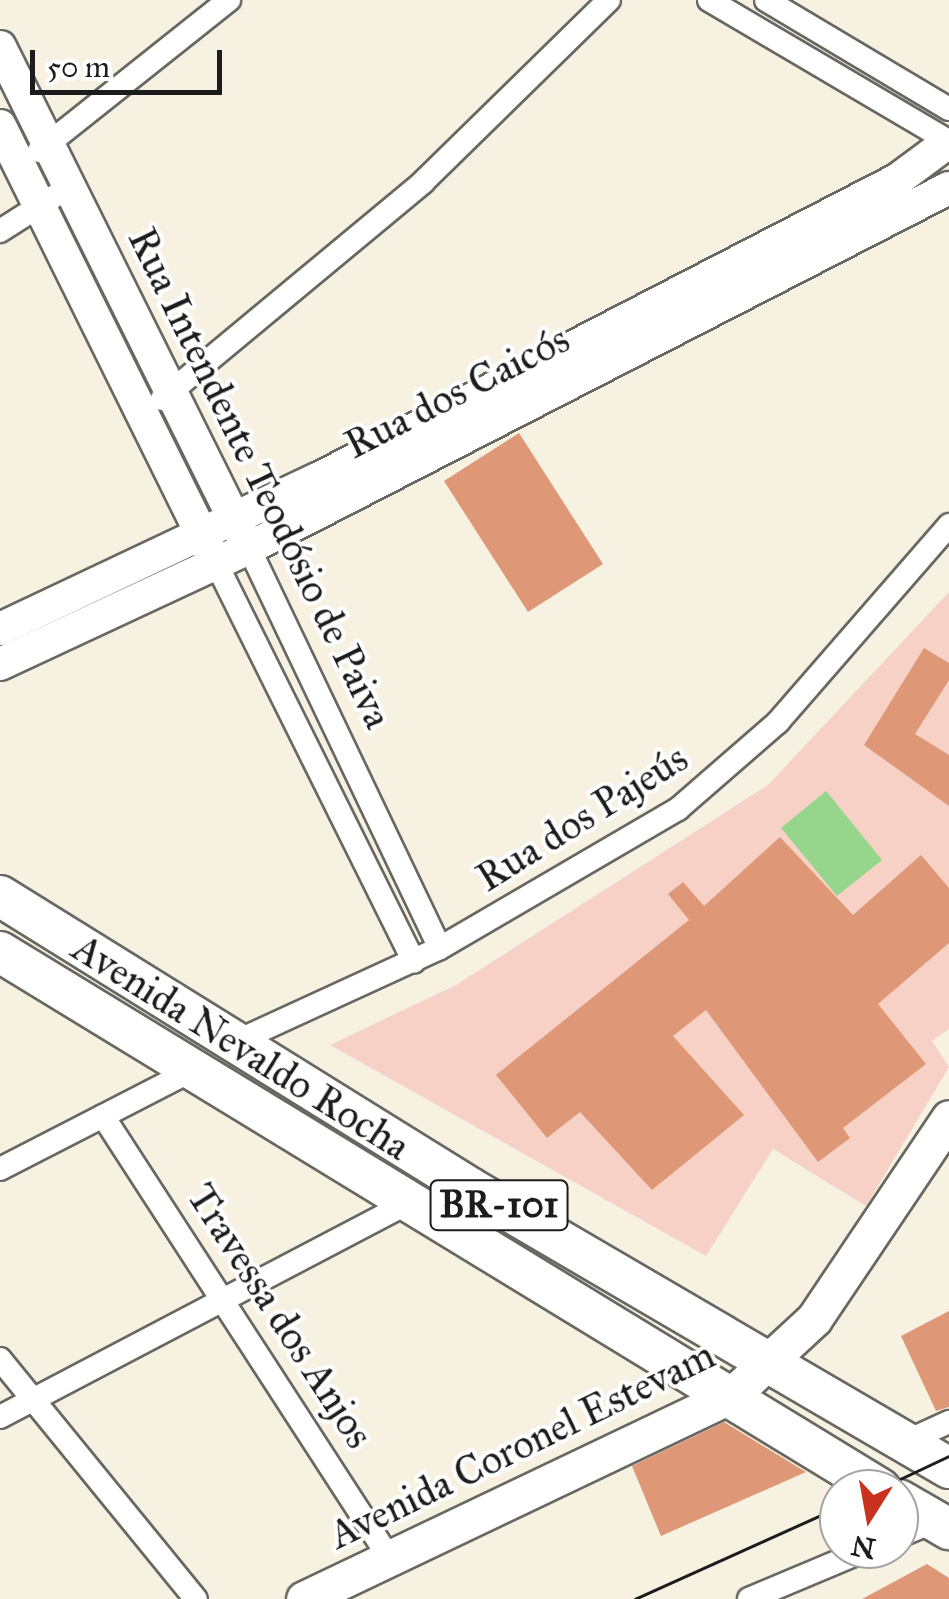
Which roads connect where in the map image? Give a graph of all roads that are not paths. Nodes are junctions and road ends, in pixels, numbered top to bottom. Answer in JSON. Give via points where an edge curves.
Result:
{"nodes":[{"id":1,"x":229,"y":0,"type":"edge"},
{"id":2,"x":609,"y":0,"type":"edge"},
{"id":3,"x":709,"y":0,"type":"edge"},
{"id":4,"x":766,"y":0,"type":"edge"},
{"id":5,"x":0,"y":47,"type":"edge"},
{"id":6,"x":0,"y":126,"type":"edge"},
{"id":7,"x":946,"y":135,"type":"edge"},
{"id":8,"x":49,"y":144,"type":"junction"},
{"id":9,"x":19,"y":164,"type":"junction"},
{"id":10,"x":70,"y":186,"type":"junction"},
{"id":11,"x":949,"y":188,"type":"edge"},
{"id":12,"x":39,"y":206,"type":"junction"},
{"id":13,"x":0,"y":231,"type":"edge"},
{"id":14,"x":173,"y":392,"type":"junction"},
{"id":15,"x":142,"y":411,"type":"junction"},
{"id":16,"x":325,"y":491,"type":"junction"},
{"id":17,"x":233,"y":517,"type":"junction"},
{"id":18,"x":949,"y":525,"type":"edge"},
{"id":19,"x":202,"y":533,"type":"junction"},
{"id":20,"x":249,"y":548,"type":"junction"},
{"id":21,"x":216,"y":563,"type":"junction"},
{"id":22,"x":0,"y":629,"type":"edge"},
{"id":23,"x":0,"y":664,"type":"edge"},
{"id":24,"x":0,"y":896,"type":"edge"},
{"id":25,"x":440,"y":948,"type":"junction"},
{"id":26,"x":0,"y":952,"type":"edge"},
{"id":27,"x":414,"y":961,"type":"junction"},
{"id":28,"x":230,"y":1044,"type":"junction"},
{"id":29,"x":193,"y":1070,"type":"junction"},
{"id":30,"x":103,"y":1116,"type":"junction"},
{"id":31,"x":949,"y":1118,"type":"edge"},
{"id":32,"x":0,"y":1169,"type":"edge"},
{"id":33,"x":414,"y":1200,"type":"junction"},
{"id":34,"x":227,"y":1296,"type":"junction"},
{"id":35,"x":0,"y":1359,"type":"edge"},
{"id":36,"x":769,"y":1365,"type":"junction"},
{"id":37,"x":733,"y":1394,"type":"junction"},
{"id":38,"x":33,"y":1397,"type":"junction"},
{"id":39,"x":0,"y":1417,"type":"edge"},
{"id":40,"x":949,"y":1422,"type":"edge"},
{"id":41,"x":904,"y":1443,"type":"junction"},
{"id":42,"x":949,"y":1468,"type":"edge"},
{"id":43,"x":849,"y":1469,"type":"edge"},
{"id":44,"x":390,"y":1558,"type":"junction"},
{"id":45,"x":820,"y":1569,"type":"edge"},
{"id":46,"x":196,"y":1599,"type":"edge"},
{"id":47,"x":304,"y":1599,"type":"edge"},
{"id":48,"x":749,"y":1599,"type":"edge"}],
"edges":[{"from":1,"to":8,"type":"street"},
{"from":2,"to":14,"type":"street","via":[[423,182]]},
{"from":3,"to":7,"type":"street"},
{"from":4,"to":7,"type":"street"},
{"from":5,"to":8,"type":"street","name":"Rua Intendente Teodósio de Paiva"},
{"from":6,"to":9,"type":"street","name":"Rua Intendente Teodósio de Paiva"},
{"from":7,"to":16,"type":"street","name":"Rua dos Caicós","via":[[897,180]]},
{"from":8,"to":9,"type":"street"},
{"from":8,"to":10,"type":"street","name":"Rua Intendente Teodósio de Paiva"},
{"from":9,"to":12,"type":"street","name":"Rua Intendente Teodósio de Paiva"},
{"from":10,"to":12,"type":"street"},
{"from":10,"to":14,"type":"street","name":"Rua Intendente Teodósio de Paiva"},
{"from":11,"to":16,"type":"street","name":"Rua dos Caicós"},
{"from":12,"to":13,"type":"street"},
{"from":12,"to":15,"type":"street","name":"Rua Intendente Teodósio de Paiva"},
{"from":14,"to":15,"type":"street"},
{"from":14,"to":17,"type":"street","name":"Rua Intendente Teodósio de Paiva"},
{"from":15,"to":19,"type":"street","name":"Rua Intendente Teodósio de Paiva"},
{"from":16,"to":17,"type":"street","name":"Rua dos Caicós"},
{"from":16,"to":20,"type":"street","name":"Rua dos Caicós"},
{"from":17,"to":19,"type":"street","name":"Rua dos Caicós"},
{"from":17,"to":20,"type":"street","name":"Rua Intendente Teodósio de Paiva"},
{"from":18,"to":25,"type":"street","name":"Rua dos Pajeús","via":[[722,774],[634,840]]},
{"from":19,"to":21,"type":"street","name":"Rua Intendente Teodósio de Paiva"},
{"from":19,"to":22,"type":"street","name":"Rua dos Caicós"},
{"from":20,"to":21,"type":"street","name":"Rua dos Caicós"},
{"from":20,"to":25,"type":"street","name":"Rua Intendente Teodósio de Paiva"},
{"from":21,"to":23,"type":"street","name":"Rua dos Caicós"},
{"from":21,"to":27,"type":"street","name":"Rua Intendente Teodósio de Paiva"},
{"from":24,"to":28,"type":"highway","name":"Avenida Nevaldo Rocha","number":"BR-101"},
{"from":25,"to":27,"type":"street","name":"Rua dos Pajeús"},
{"from":26,"to":29,"type":"highway","name":"Avenida Nevaldo Rocha","number":"BR-101"},
{"from":27,"to":28,"type":"street","name":"Rua dos Pajeús"},
{"from":28,"to":36,"type":"highway","name":"Avenida Nevaldo Rocha","number":"BR-101"},
{"from":29,"to":30,"type":"street"},
{"from":29,"to":33,"type":"highway","name":"Avenida Nevaldo Rocha","number":"BR-101"},
{"from":30,"to":32,"type":"street"},
{"from":30,"to":34,"type":"street","name":"Travessa dos Anjos"},
{"from":31,"to":36,"type":"main road","name":"Avenida Coronel Estevam","via":[[814,1319]]},
{"from":33,"to":34,"type":"street"},
{"from":33,"to":37,"type":"highway","name":"Avenida Nevaldo Rocha","number":"BR-101"},
{"from":34,"to":38,"type":"street"},
{"from":34,"to":44,"type":"street","name":"Travessa dos Anjos"},
{"from":35,"to":38,"type":"street"},
{"from":36,"to":37,"type":"main road","name":"Avenida Coronel Estevam"},
{"from":36,"to":41,"type":"highway","name":"Avenida Nevaldo Rocha","number":"BR-101"},
{"from":37,"to":43,"type":"highway","name":"Avenida Nevaldo Rocha","number":"BR-101"},
{"from":37,"to":44,"type":"main road","name":"Avenida Coronel Estevam"},
{"from":38,"to":39,"type":"street"},
{"from":38,"to":46,"type":"street"},
{"from":40,"to":41,"type":"street"},
{"from":41,"to":42,"type":"highway","name":"Avenida Nevaldo Rocha","number":"BR-101"},
{"from":44,"to":47,"type":"main road","name":"Avenida Coronel Estevam"},
{"from":45,"to":48,"type":"street"}]}
